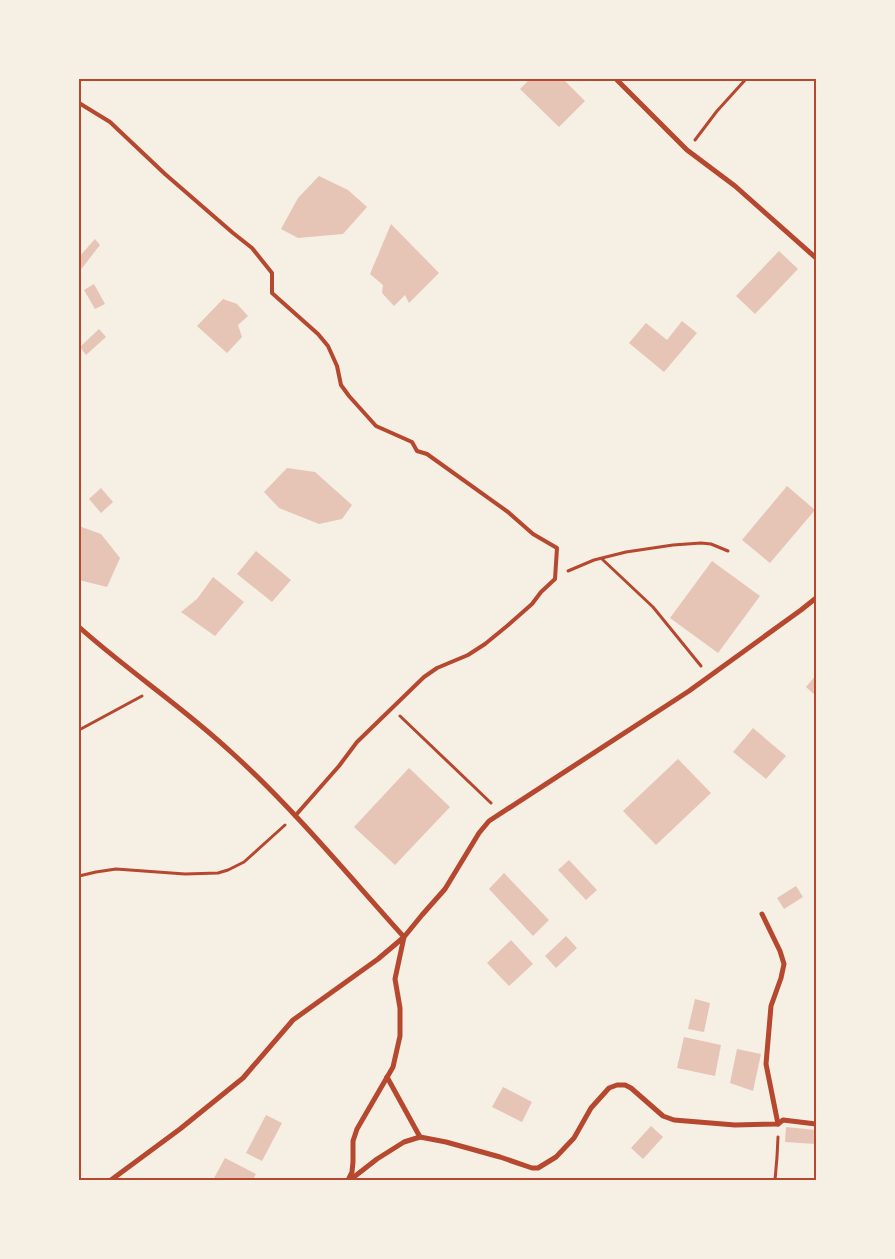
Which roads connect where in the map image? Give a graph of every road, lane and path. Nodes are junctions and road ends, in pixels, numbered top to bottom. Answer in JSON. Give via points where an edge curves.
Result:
{"nodes":[{"id":1,"x":616,"y":79,"type":"edge"},
{"id":2,"x":746,"y":79,"type":"edge"},
{"id":3,"x":79,"y":103,"type":"edge"},
{"id":4,"x":687,"y":150,"type":"junction"},
{"id":5,"x":816,"y":258,"type":"edge"},
{"id":6,"x":728,"y":550,"type":"dead end"},
{"id":7,"x":602,"y":558,"type":"junction"},
{"id":8,"x":555,"y":579,"type":"junction"},
{"id":9,"x":816,"y":598,"type":"edge"},
{"id":10,"x":79,"y":627,"type":"edge"},
{"id":11,"x":709,"y":676,"type":"junction"},
{"id":12,"x":155,"y":688,"type":"junction"},
{"id":13,"x":392,"y":708,"type":"junction"},
{"id":14,"x":79,"y":730,"type":"edge"},
{"id":15,"x":501,"y":812,"type":"junction"},
{"id":16,"x":295,"y":816,"type":"junction"},
{"id":17,"x":79,"y":876,"type":"edge"},
{"id":18,"x":762,"y":914,"type":"dead end"},
{"id":19,"x":404,"y":937,"type":"junction"},
{"id":20,"x":387,"y":1077,"type":"junction"},
{"id":21,"x":778,"y":1124,"type":"junction"},
{"id":22,"x":816,"y":1124,"type":"edge"},
{"id":23,"x":420,"y":1137,"type":"junction"},
{"id":24,"x":111,"y":1180,"type":"edge"},
{"id":25,"x":349,"y":1180,"type":"edge"},
{"id":26,"x":774,"y":1180,"type":"edge"}],
"edges":[{"from":1,"to":4,"type":"street"},
{"from":2,"to":4,"type":"path"},
{"from":3,"to":8,"type":"lane","via":[[110,122],[252,248],[272,272],[272,293],[328,346],[342,385],[376,426],[412,442],[417,452],[427,454],[533,534],[557,548]]},
{"from":4,"to":5,"type":"street","via":[[735,186]]},
{"from":6,"to":7,"type":"path","via":[[700,542]]},
{"from":7,"to":8,"type":"path"},
{"from":7,"to":11,"type":"path","via":[[653,607]]},
{"from":8,"to":13,"type":"lane","via":[[532,604],[485,644],[437,668]]},
{"from":9,"to":11,"type":"street"},
{"from":10,"to":12,"type":"street"},
{"from":11,"to":15,"type":"street"},
{"from":12,"to":14,"type":"path"},
{"from":12,"to":16,"type":"street","via":[[232,753]]},
{"from":13,"to":15,"type":"path"},
{"from":13,"to":16,"type":"lane","via":[[357,742]]},
{"from":15,"to":19,"type":"street","via":[[479,833],[445,889]]},
{"from":16,"to":17,"type":"path","via":[[244,862],[218,873],[116,869]]},
{"from":16,"to":19,"type":"street"},
{"from":18,"to":21,"type":"street","via":[[784,964],[771,1006],[766,1064]]},
{"from":19,"to":20,"type":"street","via":[[395,978],[400,1036]]},
{"from":19,"to":24,"type":"street","via":[[378,960],[293,1020],[243,1078]]},
{"from":20,"to":23,"type":"street"},
{"from":20,"to":25,"type":"street","via":[[357,1129]]},
{"from":21,"to":22,"type":"street","via":[[783,1120]]},
{"from":21,"to":23,"type":"street","via":[[735,1125],[674,1120],[663,1116],[632,1088],[617,1084],[591,1108],[574,1138],[538,1168]]},
{"from":21,"to":26,"type":"path"},
{"from":23,"to":25,"type":"street","via":[[404,1142]]}]}
